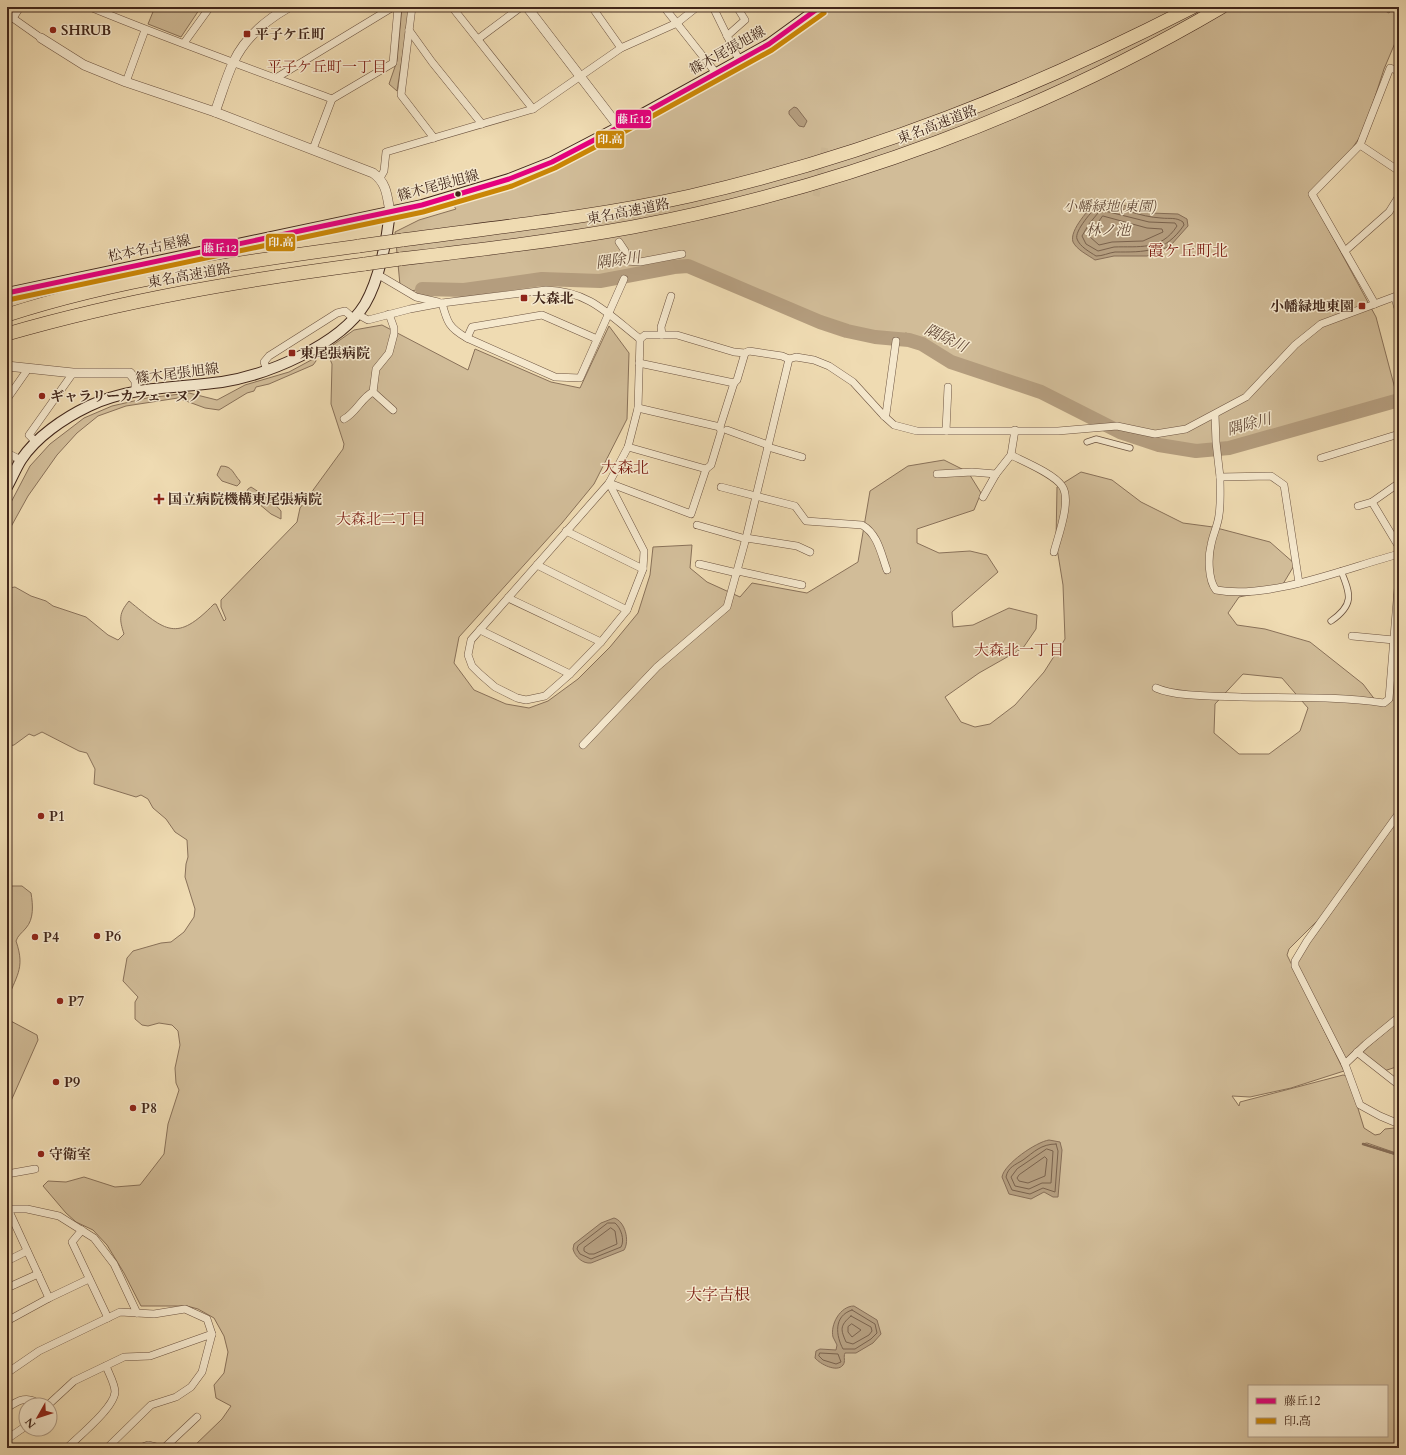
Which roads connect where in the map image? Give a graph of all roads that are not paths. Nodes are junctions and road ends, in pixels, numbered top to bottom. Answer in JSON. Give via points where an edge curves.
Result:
{"nodes":[{"id":1,"x":20,"y":7,"type":"edge"},
{"id":2,"x":90,"y":7,"type":"edge"},
{"id":3,"x":210,"y":7,"type":"edge"},
{"id":4,"x":288,"y":7,"type":"edge"},
{"id":5,"x":393,"y":7,"type":"edge"},
{"id":6,"x":398,"y":7,"type":"edge"},
{"id":7,"x":412,"y":7,"type":"edge"},
{"id":8,"x":452,"y":7,"type":"edge"},
{"id":9,"x":592,"y":7,"type":"edge"},
{"id":10,"x":664,"y":7,"type":"edge"},
{"id":11,"x":697,"y":7,"type":"edge"},
{"id":12,"x":713,"y":7,"type":"edge"},
{"id":13,"x":820,"y":7,"type":"edge"},
{"id":14,"x":1192,"y":7,"type":"edge"},
{"id":15,"x":1222,"y":7,"type":"edge"},
{"id":16,"x":527,"y":8,"type":"edge"},
{"id":17,"x":739,"y":8,"type":"edge"},
{"id":18,"x":10,"y":16,"type":"edge"},
{"id":19,"x":678,"y":24,"type":"junction"},
{"id":20,"x":145,"y":30,"type":"junction"},
{"id":21,"x":409,"y":30,"type":"junction"},
{"id":22,"x":727,"y":36,"type":"junction"},
{"id":23,"x":41,"y":38,"type":"joint"},
{"id":24,"x":478,"y":39,"type":"junction"},
{"id":25,"x":184,"y":43,"type":"junction"},
{"id":26,"x":621,"y":48,"type":"junction"},
{"id":27,"x":739,"y":60,"type":"junction"},
{"id":28,"x":233,"y":62,"type":"junction"},
{"id":29,"x":1399,"y":71,"type":"edge"},
{"id":30,"x":716,"y":73,"type":"junction"},
{"id":31,"x":580,"y":77,"type":"junction"},
{"id":32,"x":276,"y":78,"type":"junction"},
{"id":33,"x":126,"y":82,"type":"junction"},
{"id":34,"x":332,"y":99,"type":"junction"},
{"id":35,"x":532,"y":109,"type":"junction"},
{"id":36,"x":215,"y":112,"type":"junction"},
{"id":37,"x":482,"y":124,"type":"junction"},
{"id":38,"x":620,"y":127,"type":"junction"},
{"id":39,"x":434,"y":138,"type":"junction"},
{"id":40,"x":1360,"y":145,"type":"junction"},
{"id":41,"x":313,"y":149,"type":"junction"},
{"id":42,"x":1399,"y":171,"type":"edge"},
{"id":43,"x":380,"y":178,"type":"junction"},
{"id":44,"x":1399,"y":196,"type":"edge"},
{"id":45,"x":390,"y":212,"type":"junction"},
{"id":46,"x":619,"y":242,"type":"dead end"},
{"id":47,"x":1345,"y":251,"type":"junction"},
{"id":48,"x":682,"y":254,"type":"dead end"},
{"id":49,"x":377,"y":274,"type":"junction"},
{"id":50,"x":624,"y":279,"type":"dead end"},
{"id":51,"x":7,"y":293,"type":"edge"},
{"id":52,"x":671,"y":296,"type":"dead end"},
{"id":53,"x":1397,"y":296,"type":"edge"},
{"id":54,"x":442,"y":303,"type":"junction"},
{"id":55,"x":1375,"y":304,"type":"junction"},
{"id":56,"x":1399,"y":312,"type":"edge"},
{"id":57,"x":389,"y":314,"type":"junction"},
{"id":58,"x":609,"y":314,"type":"junction"},
{"id":59,"x":7,"y":315,"type":"edge"},
{"id":60,"x":355,"y":316,"type":"junction"},
{"id":61,"x":7,"y":334,"type":"edge"},
{"id":62,"x":662,"y":335,"type":"junction"},
{"id":63,"x":467,"y":338,"type":"junction"},
{"id":64,"x":597,"y":339,"type":"junction"},
{"id":65,"x":640,"y":339,"type":"junction"},
{"id":66,"x":896,"y":341,"type":"dead end"},
{"id":67,"x":746,"y":353,"type":"junction"},
{"id":68,"x":789,"y":359,"type":"junction"},
{"id":69,"x":640,"y":363,"type":"junction"},
{"id":70,"x":7,"y":366,"type":"edge"},
{"id":71,"x":28,"y":369,"type":"junction"},
{"id":72,"x":267,"y":370,"type":"junction"},
{"id":73,"x":73,"y":373,"type":"junction"},
{"id":74,"x":734,"y":384,"type":"junction"},
{"id":75,"x":948,"y":388,"type":"dead end"},
{"id":76,"x":136,"y":390,"type":"junction"},
{"id":77,"x":373,"y":392,"type":"junction"},
{"id":78,"x":7,"y":399,"type":"edge"},
{"id":79,"x":638,"y":408,"type":"junction"},
{"id":80,"x":393,"y":410,"type":"dead end"},
{"id":81,"x":1215,"y":415,"type":"junction"},
{"id":82,"x":884,"y":416,"type":"junction"},
{"id":83,"x":344,"y":420,"type":"dead end"},
{"id":84,"x":720,"y":427,"type":"junction"},
{"id":85,"x":728,"y":430,"type":"dead end"},
{"id":86,"x":1015,"y":430,"type":"junction"},
{"id":87,"x":946,"y":431,"type":"junction"},
{"id":88,"x":1399,"y":434,"type":"edge"},
{"id":89,"x":36,"y":442,"type":"junction"},
{"id":90,"x":1087,"y":442,"type":"dead end"},
{"id":91,"x":768,"y":446,"type":"junction"},
{"id":92,"x":628,"y":447,"type":"junction"},
{"id":93,"x":1130,"y":448,"type":"dead end"},
{"id":94,"x":7,"y":453,"type":"edge"},
{"id":95,"x":1011,"y":455,"type":"junction"},
{"id":96,"x":802,"y":457,"type":"dead end"},
{"id":97,"x":1321,"y":458,"type":"dead end"},
{"id":98,"x":21,"y":460,"type":"junction"},
{"id":99,"x":706,"y":469,"type":"junction"},
{"id":100,"x":936,"y":474,"type":"dead end"},
{"id":101,"x":996,"y":474,"type":"junction"},
{"id":102,"x":1220,"y":477,"type":"junction"},
{"id":103,"x":1399,"y":482,"type":"edge"},
{"id":104,"x":609,"y":483,"type":"junction"},
{"id":105,"x":7,"y":487,"type":"edge"},
{"id":106,"x":721,"y":487,"type":"dead end"},
{"id":107,"x":755,"y":497,"type":"junction"},
{"id":108,"x":982,"y":497,"type":"dead end"},
{"id":109,"x":1372,"y":502,"type":"junction"},
{"id":110,"x":1358,"y":506,"type":"dead end"},
{"id":111,"x":697,"y":526,"type":"dead end"},
{"id":112,"x":566,"y":531,"type":"junction"},
{"id":113,"x":746,"y":539,"type":"junction"},
{"id":114,"x":1399,"y":547,"type":"edge"},
{"id":115,"x":810,"y":552,"type":"dead end"},
{"id":116,"x":1054,"y":552,"type":"dead end"},
{"id":117,"x":1399,"y":554,"type":"edge"},
{"id":118,"x":699,"y":564,"type":"dead end"},
{"id":119,"x":537,"y":565,"type":"junction"},
{"id":120,"x":643,"y":569,"type":"junction"},
{"id":121,"x":887,"y":570,"type":"dead end"},
{"id":122,"x":1341,"y":571,"type":"junction"},
{"id":123,"x":737,"y":572,"type":"junction"},
{"id":124,"x":1399,"y":576,"type":"edge"},
{"id":125,"x":1299,"y":583,"type":"junction"},
{"id":126,"x":802,"y":585,"type":"dead end"},
{"id":127,"x":508,"y":598,"type":"junction"},
{"id":128,"x":627,"y":610,"type":"junction"},
{"id":129,"x":1331,"y":621,"type":"dead end"},
{"id":130,"x":480,"y":630,"type":"junction"},
{"id":131,"x":1352,"y":636,"type":"dead end"},
{"id":132,"x":1394,"y":640,"type":"junction"},
{"id":133,"x":601,"y":642,"type":"junction"},
{"id":134,"x":570,"y":674,"type":"junction"},
{"id":135,"x":1156,"y":688,"type":"dead end"},
{"id":136,"x":583,"y":745,"type":"dead end"},
{"id":137,"x":1399,"y":813,"type":"edge"},
{"id":138,"x":1399,"y":1017,"type":"edge"},
{"id":139,"x":1357,"y":1052,"type":"junction"},
{"id":140,"x":1345,"y":1064,"type":"junction"},
{"id":141,"x":1399,"y":1085,"type":"edge"},
{"id":142,"x":1399,"y":1124,"type":"edge"},
{"id":143,"x":35,"y":1169,"type":"dead end"},
{"id":144,"x":7,"y":1174,"type":"edge"},
{"id":145,"x":8,"y":1209,"type":"edge"},
{"id":146,"x":82,"y":1230,"type":"junction"},
{"id":147,"x":27,"y":1251,"type":"junction"},
{"id":148,"x":7,"y":1261,"type":"edge"},
{"id":149,"x":38,"y":1274,"type":"junction"},
{"id":150,"x":89,"y":1279,"type":"junction"},
{"id":151,"x":7,"y":1288,"type":"edge"},
{"id":152,"x":49,"y":1298,"type":"junction"},
{"id":153,"x":137,"y":1313,"type":"junction"},
{"id":154,"x":108,"y":1318,"type":"junction"},
{"id":155,"x":7,"y":1321,"type":"edge"},
{"id":156,"x":212,"y":1334,"type":"junction"},
{"id":157,"x":106,"y":1366,"type":"junction"},
{"id":158,"x":7,"y":1374,"type":"edge"},
{"id":159,"x":57,"y":1397,"type":"edge"},
{"id":160,"x":18,"y":1401,"type":"edge"},
{"id":161,"x":7,"y":1408,"type":"edge"},
{"id":162,"x":197,"y":1417,"type":"dead end"},
{"id":163,"x":18,"y":1431,"type":"edge"},
{"id":164,"x":7,"y":1439,"type":"edge"},
{"id":165,"x":67,"y":1448,"type":"edge"},
{"id":166,"x":108,"y":1448,"type":"edge"},
{"id":167,"x":140,"y":1448,"type":"edge"},
{"id":168,"x":160,"y":1448,"type":"edge"},
{"id":169,"x":164,"y":1448,"type":"edge"}],
"edges":[{"from":1,"to":18,"type":"street"},
{"from":2,"to":20,"type":"street"},
{"from":3,"to":25,"type":"street"},
{"from":4,"to":28,"type":"street","via":[[258,28]]},
{"from":5,"to":32,"type":"street"},
{"from":6,"to":34,"type":"street","via":[[393,62]]},
{"from":7,"to":21,"type":"street"},
{"from":8,"to":24,"type":"street"},
{"from":9,"to":26,"type":"street"},
{"from":10,"to":19,"type":"street"},
{"from":11,"to":19,"type":"street"},
{"from":12,"to":22,"type":"street"},
{"from":13,"to":27,"type":"main road","name":"篠木尾張旭線","via":[[781,36]]},
{"from":14,"to":59,"type":"highway","name":"東名高速道路","bridge":true,"via":[[1101,53],[953,117],[844,155],[689,196],[572,217],[252,261],[139,282]]},
{"from":15,"to":61,"type":"highway","name":"東名高速道路","bridge":true,"via":[[1111,66],[960,133],[867,167],[763,197],[706,212],[568,238],[278,275],[151,298],[70,316]]},
{"from":16,"to":24,"type":"street"},
{"from":16,"to":31,"type":"street"},
{"from":17,"to":22,"type":"street","via":[[745,20]]},
{"from":18,"to":23,"type":"street"},
{"from":19,"to":26,"type":"street"},
{"from":19,"to":30,"type":"street"},
{"from":20,"to":25,"type":"street"},
{"from":20,"to":33,"type":"street"},
{"from":21,"to":37,"type":"street"},
{"from":21,"to":39,"type":"street","via":[[400,95]]},
{"from":22,"to":27,"type":"street"},
{"from":23,"to":33,"type":"street","via":[[84,65]]},
{"from":24,"to":35,"type":"street"},
{"from":25,"to":28,"type":"street"},
{"from":26,"to":31,"type":"street"},
{"from":27,"to":30,"type":"main road","name":"篠木尾張旭線"},
{"from":28,"to":32,"type":"street"},
{"from":28,"to":36,"type":"street"},
{"from":29,"to":40,"type":"street","via":[[1390,68]]},
{"from":30,"to":38,"type":"main road","name":"篠木尾張旭線"},
{"from":31,"to":35,"type":"street"},
{"from":31,"to":38,"type":"street"},
{"from":32,"to":34,"type":"street"},
{"from":33,"to":36,"type":"street"},
{"from":34,"to":41,"type":"street"},
{"from":35,"to":37,"type":"street"},
{"from":36,"to":41,"type":"street"},
{"from":37,"to":39,"type":"street"},
{"from":38,"to":45,"type":"main road","name":"篠木尾張旭線","via":[[552,162],[509,180]]},
{"from":39,"to":43,"type":"street","via":[[386,152],[384,171]]},
{"from":40,"to":42,"type":"street"},
{"from":40,"to":47,"type":"street","via":[[1312,194]]},
{"from":41,"to":43,"type":"street"},
{"from":43,"to":45,"type":"street","via":[[386,190]]},
{"from":44,"to":47,"type":"street","via":[[1389,212]]},
{"from":45,"to":49,"type":"main road","name":"篠木尾張旭線"},
{"from":45,"to":51,"type":"main road","name":"松本名古屋線"},
{"from":46,"to":48,"type":"street","via":[[625,251],[626,261],[640,262]]},
{"from":47,"to":55,"type":"street"},
{"from":49,"to":54,"type":"street","via":[[416,297]]},
{"from":49,"to":60,"type":"main road","name":"篠木尾張旭線","via":[[371,292]]},
{"from":50,"to":58,"type":"street"},
{"from":52,"to":62,"type":"street"},
{"from":53,"to":55,"type":"street"},
{"from":53,"to":56,"type":"street"},
{"from":54,"to":57,"type":"street"},
{"from":54,"to":58,"type":"street","via":[[563,290],[592,301]]},
{"from":54,"to":63,"type":"street","via":[[447,322],[456,332]]},
{"from":55,"to":81,"type":"street","via":[[1321,324],[1295,345],[1246,397]]},
{"from":57,"to":60,"type":"street","via":[[368,320]]},
{"from":57,"to":77,"type":"street","via":[[394,334],[389,353],[376,369]]},
{"from":58,"to":64,"type":"street"},
{"from":58,"to":65,"type":"street"},
{"from":60,"to":72,"type":"main road","name":"篠木尾張旭線","via":[[321,344]]},
{"from":60,"to":72,"type":"street","via":[[345,311],[337,313],[269,356],[264,362]]},
{"from":62,"to":65,"type":"street","via":[[645,335]]},
{"from":62,"to":67,"type":"street","via":[[677,335],[734,352]]},
{"from":63,"to":64,"type":"street","via":[[472,327],[542,315]]},
{"from":63,"to":64,"type":"street","via":[[555,377],[580,378]]},
{"from":65,"to":69,"type":"street"},
{"from":66,"to":82,"type":"street"},
{"from":67,"to":68,"type":"street","via":[[749,351]]},
{"from":67,"to":74,"type":"street"},
{"from":68,"to":82,"type":"street","via":[[796,357],[814,360],[829,366],[853,382]]},
{"from":68,"to":91,"type":"street"},
{"from":69,"to":74,"type":"street"},
{"from":69,"to":79,"type":"street"},
{"from":70,"to":71,"type":"street"},
{"from":71,"to":73,"type":"street"},
{"from":71,"to":78,"type":"street"},
{"from":72,"to":76,"type":"main road","name":"篠木尾張旭線","via":[[221,382]]},
{"from":73,"to":76,"type":"street","via":[[130,373],[136,381]]},
{"from":73,"to":89,"type":"street","via":[[29,435]]},
{"from":74,"to":84,"type":"street"},
{"from":75,"to":87,"type":"street"},
{"from":76,"to":89,"type":"main road","name":"篠木尾張旭線","via":[[89,406]]},
{"from":77,"to":80,"type":"street"},
{"from":77,"to":83,"type":"street"},
{"from":79,"to":84,"type":"street"},
{"from":79,"to":92,"type":"street"},
{"from":81,"to":86,"type":"street","via":[[1186,429],[1155,434],[1117,426],[1058,431]]},
{"from":81,"to":102,"type":"street"},
{"from":82,"to":87,"type":"street","via":[[908,430]]},
{"from":84,"to":99,"type":"street","via":[[721,432],[711,465]]},
{"from":85,"to":91,"type":"street"},
{"from":86,"to":87,"type":"street"},
{"from":86,"to":95,"type":"street"},
{"from":88,"to":97,"type":"street"},
{"from":89,"to":98,"type":"main road","name":"篠木尾張旭線"},
{"from":90,"to":93,"type":"street","via":[[1096,439]]},
{"from":91,"to":96,"type":"street"},
{"from":91,"to":107,"type":"street"},
{"from":92,"to":99,"type":"street"},
{"from":92,"to":104,"type":"street"},
{"from":94,"to":98,"type":"street"},
{"from":95,"to":101,"type":"street"},
{"from":95,"to":116,"type":"street","via":[[1055,478],[1063,486],[1066,506]]},
{"from":98,"to":105,"type":"main road","name":"篠木尾張旭線"},
{"from":99,"to":104,"type":"street","via":[[690,514]]},
{"from":100,"to":101,"type":"street"},
{"from":101,"to":108,"type":"street"},
{"from":102,"to":125,"type":"street","via":[[1271,476],[1284,486]]},
{"from":102,"to":125,"type":"street","via":[[1217,528],[1211,544],[1212,586],[1216,590],[1247,592]]},
{"from":103,"to":109,"type":"street"},
{"from":104,"to":112,"type":"street"},
{"from":104,"to":120,"type":"street","via":[[644,551]]},
{"from":106,"to":107,"type":"street"},
{"from":107,"to":113,"type":"street"},
{"from":107,"to":121,"type":"street","via":[[795,506],[806,521],[862,525],[875,538]]},
{"from":109,"to":110,"type":"street"},
{"from":109,"to":114,"type":"street"},
{"from":111,"to":113,"type":"street"},
{"from":112,"to":119,"type":"street"},
{"from":112,"to":120,"type":"street"},
{"from":113,"to":115,"type":"street","via":[[796,546]]},
{"from":113,"to":123,"type":"street"},
{"from":117,"to":122,"type":"street"},
{"from":118,"to":123,"type":"street"},
{"from":119,"to":127,"type":"street"},
{"from":119,"to":128,"type":"street"},
{"from":120,"to":128,"type":"street"},
{"from":122,"to":125,"type":"street"},
{"from":122,"to":129,"type":"street","via":[[1350,597],[1346,608]]},
{"from":123,"to":126,"type":"street"},
{"from":123,"to":136,"type":"street","via":[[727,607],[657,667]]},
{"from":124,"to":132,"type":"street"},
{"from":127,"to":130,"type":"street"},
{"from":127,"to":133,"type":"street"},
{"from":128,"to":133,"type":"street"},
{"from":130,"to":134,"type":"street"},
{"from":130,"to":134,"type":"street","via":[[471,640],[468,655],[472,666],[495,687],[517,698],[526,700],[545,696]]},
{"from":131,"to":132,"type":"street"},
{"from":132,"to":135,"type":"street","via":[[1389,699],[1384,703],[1312,697],[1206,696]]},
{"from":133,"to":134,"type":"street"},
{"from":137,"to":140,"type":"street","via":[[1316,927],[1295,961],[1295,966]]},
{"from":138,"to":139,"type":"street"},
{"from":139,"to":140,"type":"street"},
{"from":139,"to":141,"type":"street"},
{"from":140,"to":142,"type":"street","via":[[1360,1105]]},
{"from":143,"to":144,"type":"street"},
{"from":145,"to":146,"type":"street","via":[[27,1209],[59,1216]]},
{"from":145,"to":147,"type":"street"},
{"from":146,"to":150,"type":"street","via":[[72,1242]]},
{"from":146,"to":153,"type":"street","via":[[94,1238],[114,1264]]},
{"from":147,"to":148,"type":"street"},
{"from":147,"to":149,"type":"street"},
{"from":149,"to":151,"type":"street"},
{"from":149,"to":152,"type":"street"},
{"from":150,"to":152,"type":"street"},
{"from":150,"to":154,"type":"street"},
{"from":152,"to":155,"type":"street"},
{"from":153,"to":154,"type":"street","via":[[120,1312]]},
{"from":153,"to":156,"type":"street","via":[[154,1314],[185,1309],[207,1319]]},
{"from":154,"to":158,"type":"street","via":[[39,1351]]},
{"from":156,"to":157,"type":"street","via":[[150,1356],[124,1357]]},
{"from":156,"to":166,"type":"street","via":[[202,1372],[191,1387],[176,1397],[151,1404]]},
{"from":157,"to":159,"type":"street","via":[[74,1382]]},
{"from":157,"to":165,"type":"street","via":[[114,1388],[114,1398]]},
{"from":160,"to":161,"type":"street"},
{"from":162,"to":169,"type":"street"},
{"from":163,"to":164,"type":"street"},
{"from":167,"to":168,"type":"street","via":[[148,1445]]}]}
